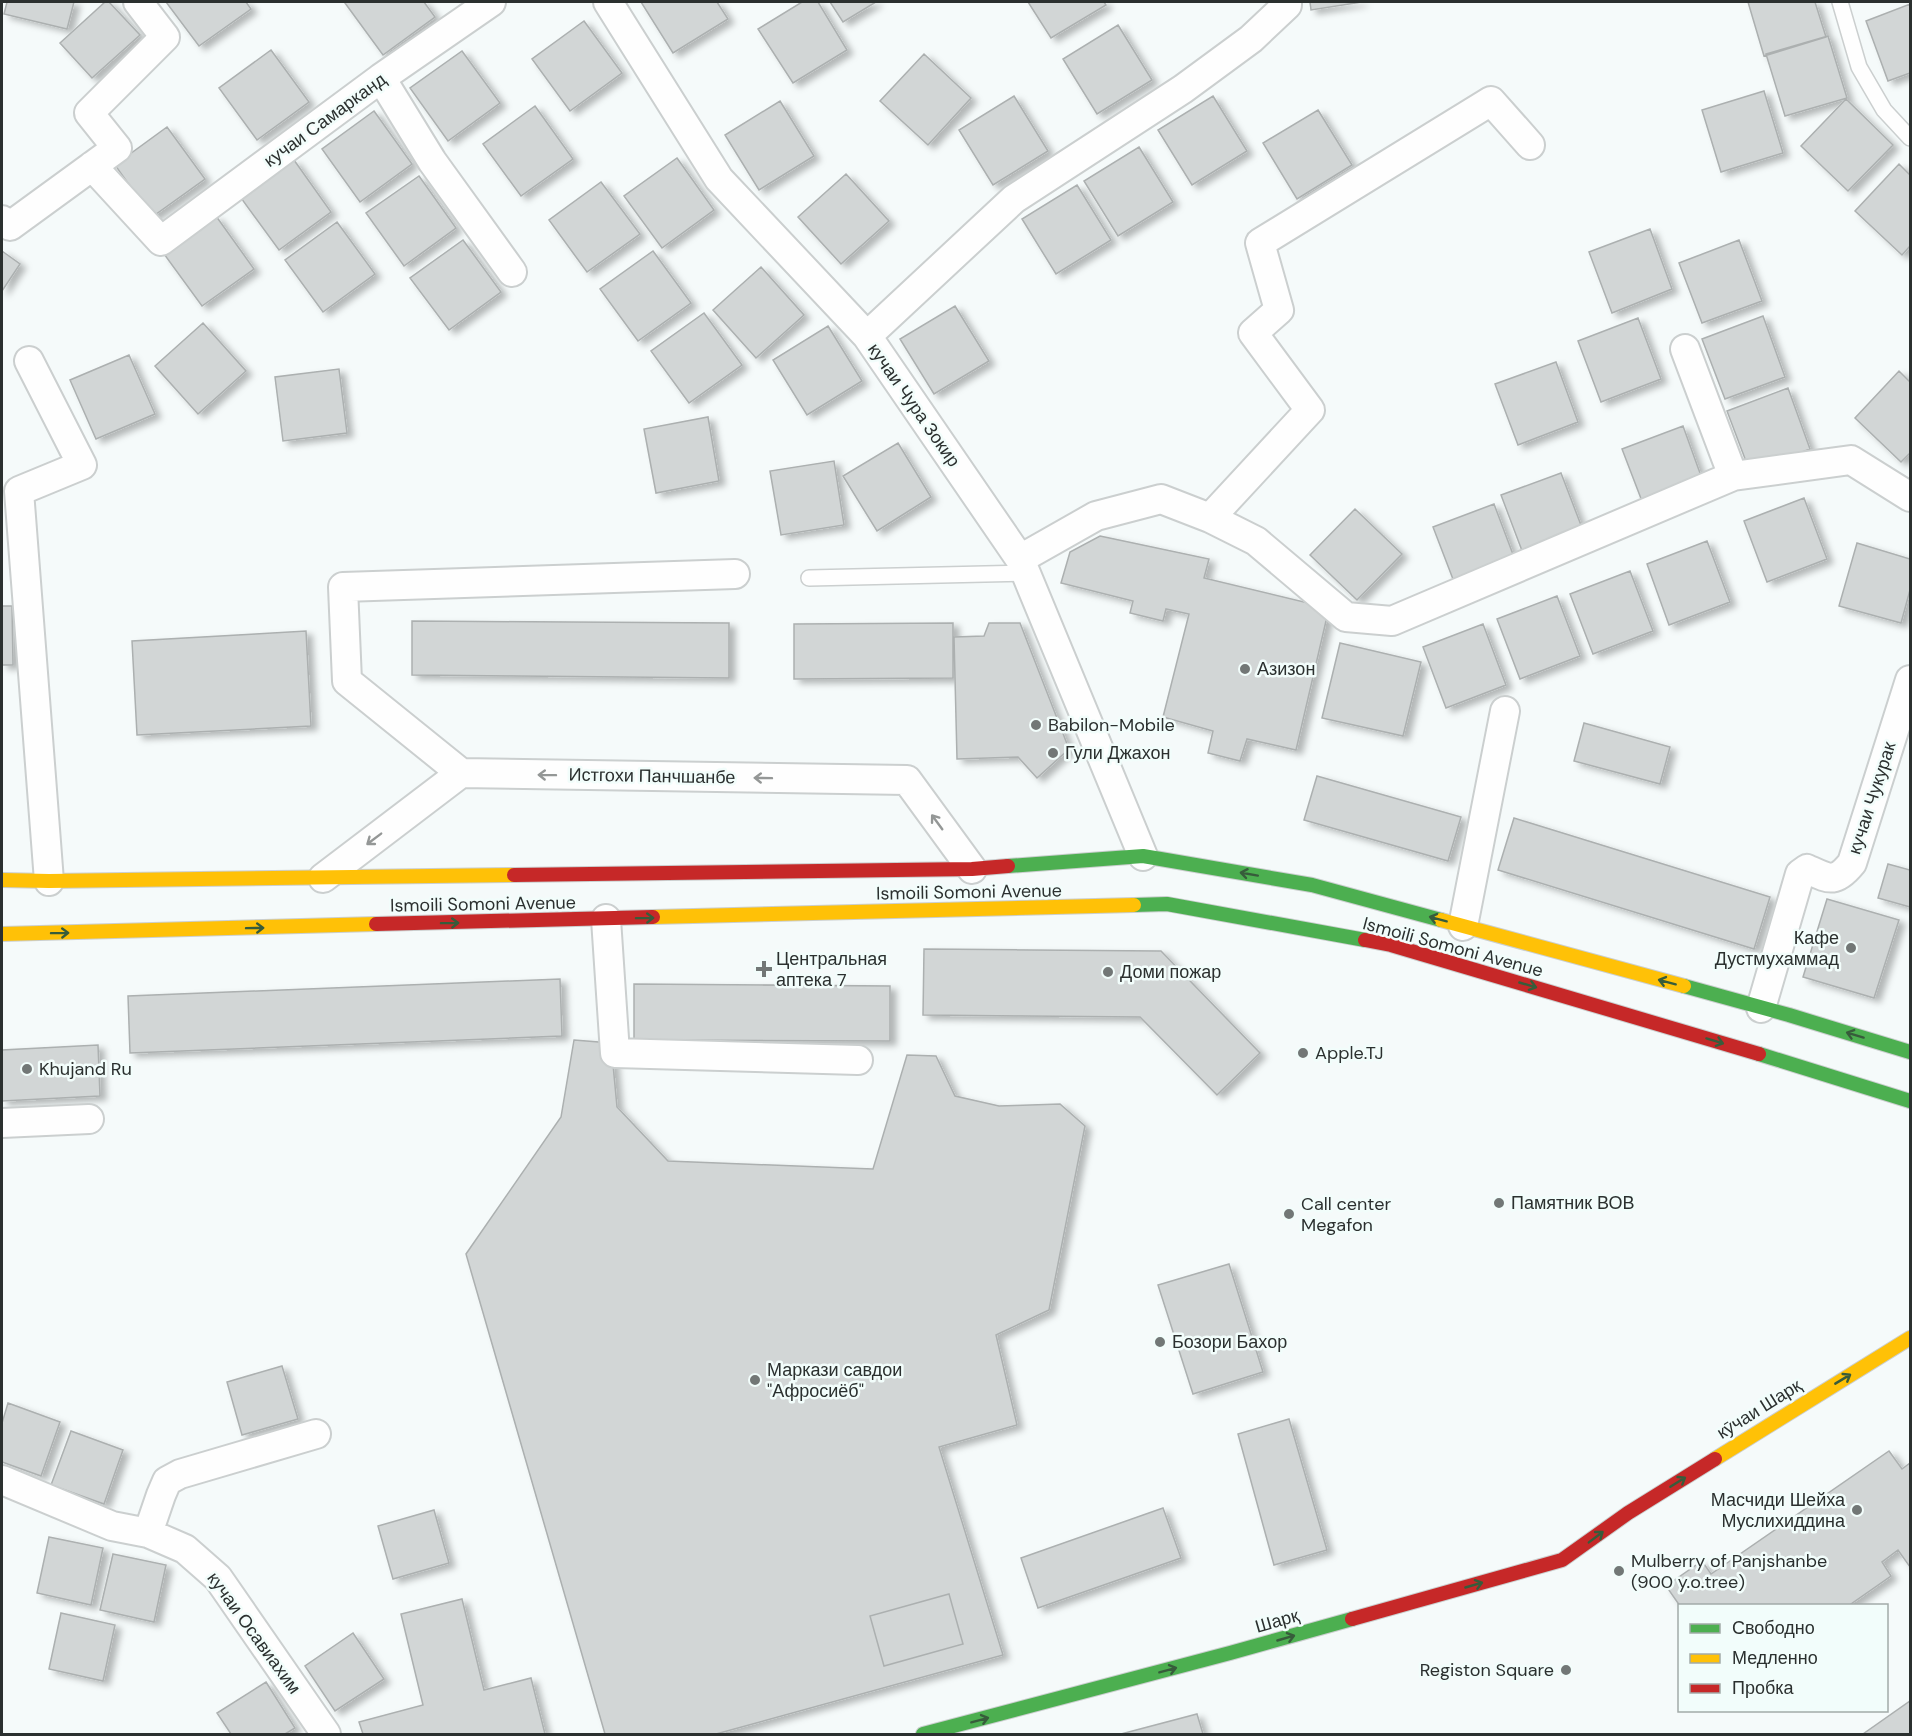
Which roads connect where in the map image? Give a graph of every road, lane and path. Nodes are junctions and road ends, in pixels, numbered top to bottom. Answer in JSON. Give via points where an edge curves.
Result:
{"nodes":[{"id":1,"x":138,"y":2,"type":"edge"},
{"id":2,"x":491,"y":2,"type":"edge"},
{"id":3,"x":608,"y":2,"type":"edge"},
{"id":4,"x":1287,"y":2,"type":"edge"},
{"id":5,"x":1840,"y":2,"type":"edge"},
{"id":6,"x":381,"y":78,"type":"junction"},
{"id":7,"x":1911,"y":138,"type":"edge"},
{"id":8,"x":1530,"y":145,"type":"dead end"},
{"id":9,"x":92,"y":166,"type":"junction"},
{"id":10,"x":2,"y":220,"type":"edge"},
{"id":11,"x":512,"y":272,"type":"dead end"},
{"id":12,"x":867,"y":336,"type":"junction"},
{"id":13,"x":1685,"y":349,"type":"dead end"},
{"id":14,"x":29,"y":361,"type":"dead end"},
{"id":15,"x":1733,"y":476,"type":"junction"},
{"id":16,"x":1911,"y":497,"type":"edge"},
{"id":17,"x":1210,"y":518,"type":"junction"},
{"id":18,"x":1024,"y":566,"type":"junction"},
{"id":19,"x":735,"y":574,"type":"dead end"},
{"id":20,"x":809,"y":578,"type":"dead end"},
{"id":21,"x":1911,"y":680,"type":"edge"},
{"id":22,"x":1505,"y":711,"type":"dead end"},
{"id":23,"x":460,"y":774,"type":"junction"},
{"id":24,"x":1143,"y":856,"type":"junction"},
{"id":25,"x":972,"y":869,"type":"junction"},
{"id":26,"x":323,"y":878,"type":"junction"},
{"id":27,"x":2,"y":880,"type":"edge"},
{"id":28,"x":49,"y":881,"type":"junction"},
{"id":29,"x":606,"y":919,"type":"junction"},
{"id":30,"x":1463,"y":926,"type":"junction"},
{"id":31,"x":2,"y":934,"type":"edge"},
{"id":32,"x":1761,"y":1008,"type":"junction"},
{"id":33,"x":1911,"y":1052,"type":"edge"},
{"id":34,"x":858,"y":1060,"type":"dead end"},
{"id":35,"x":1911,"y":1101,"type":"edge"},
{"id":36,"x":89,"y":1119,"type":"dead end"},
{"id":37,"x":2,"y":1123,"type":"edge"},
{"id":38,"x":1911,"y":1338,"type":"edge"},
{"id":39,"x":316,"y":1434,"type":"dead end"},
{"id":40,"x":2,"y":1480,"type":"edge"},
{"id":41,"x":1628,"y":1513,"type":"joint"},
{"id":42,"x":148,"y":1533,"type":"junction"},
{"id":43,"x":326,"y":1734,"type":"edge"},
{"id":44,"x":923,"y":1734,"type":"edge"}],
"edges":[{"from":1,"to":9,"type":"street","via":[[165,37],[89,113],[117,148]]},
{"from":2,"to":6,"type":"street","name":"кучаи Самарканд"},
{"from":3,"to":12,"type":"street","name":"кучаи Чура Зокир","via":[[719,179]]},
{"from":4,"to":12,"type":"street","via":[[1251,39],[1183,89],[1014,199]]},
{"from":5,"to":7,"type":"lane","via":[[1859,67],[1884,110]]},
{"from":6,"to":9,"type":"street","name":"кучаи Самарканд","via":[[161,241]]},
{"from":6,"to":11,"type":"street","via":[[432,161]]},
{"from":8,"to":17,"type":"street","via":[[1491,101],[1260,243],[1279,309],[1253,333],[1310,410]]},
{"from":9,"to":10,"type":"street","via":[[10,226]]},
{"from":12,"to":18,"type":"street","name":"кучаи Чура Зокир"},
{"from":13,"to":15,"type":"street"},
{"from":14,"to":28,"type":"street","via":[[82,465],[19,491]]},
{"from":15,"to":16,"type":"street","via":[[1851,460]]},
{"from":15,"to":17,"type":"street","via":[[1392,621],[1346,617],[1256,542]]},
{"from":17,"to":18,"type":"street","via":[[1161,499],[1096,516]]},
{"from":18,"to":20,"type":"lane"},
{"from":18,"to":24,"type":"street","name":"кучаи Чура Зокир"},
{"from":19,"to":23,"type":"street","via":[[343,587],[347,681]]},
{"from":21,"to":32,"type":"street","name":"кучаи Чукурак","via":[[1852,862],[1842,874],[1828,878],[1807,869],[1800,874]]},
{"from":22,"to":30,"type":"street"},
{"from":25,"to":23,"type":"street","name":"Истгохи Панчшанбе","one_way":true,"via":[[907,780]]},
{"from":23,"to":26,"type":"street","one_way":true},
{"from":24,"to":25,"type":"main road","name":"Ismoili Somoni Avenue"},
{"from":30,"to":24,"type":"main road","name":"Ismoili Somoni Avenue","one_way":true,"via":[[1312,885]]},
{"from":25,"to":26,"type":"main road","name":"Ismoili Somoni Avenue"},
{"from":26,"to":28,"type":"main road","name":"Ismoili Somoni Avenue"},
{"from":27,"to":28,"type":"main road","name":"Ismoili Somoni Avenue"},
{"from":31,"to":29,"type":"main road","name":"Ismoili Somoni Avenue","one_way":true},
{"from":29,"to":34,"type":"street","via":[[615,1053]]},
{"from":29,"to":35,"type":"main road","name":"Ismoili Somoni Avenue","one_way":true,"via":[[1167,904],[1391,945]]},
{"from":32,"to":30,"type":"main road","name":"Ismoili Somoni Avenue","one_way":true},
{"from":33,"to":32,"type":"main road","name":"Ismoili Somoni Avenue","one_way":true},
{"from":36,"to":37,"type":"street"},
{"from":41,"to":38,"type":"main road","name":"кӯчаи Шарқ","one_way":true},
{"from":39,"to":42,"type":"street","via":[[180,1474],[168,1481]]},
{"from":40,"to":42,"type":"street","name":"кучаи Осавиахим","via":[[112,1526]]},
{"from":44,"to":41,"type":"main road","name":"Шарқ","one_way":true,"via":[[1563,1560]]},
{"from":42,"to":43,"type":"street","name":"кучаи Осавиахим","via":[[185,1549],[218,1578]]}]}
